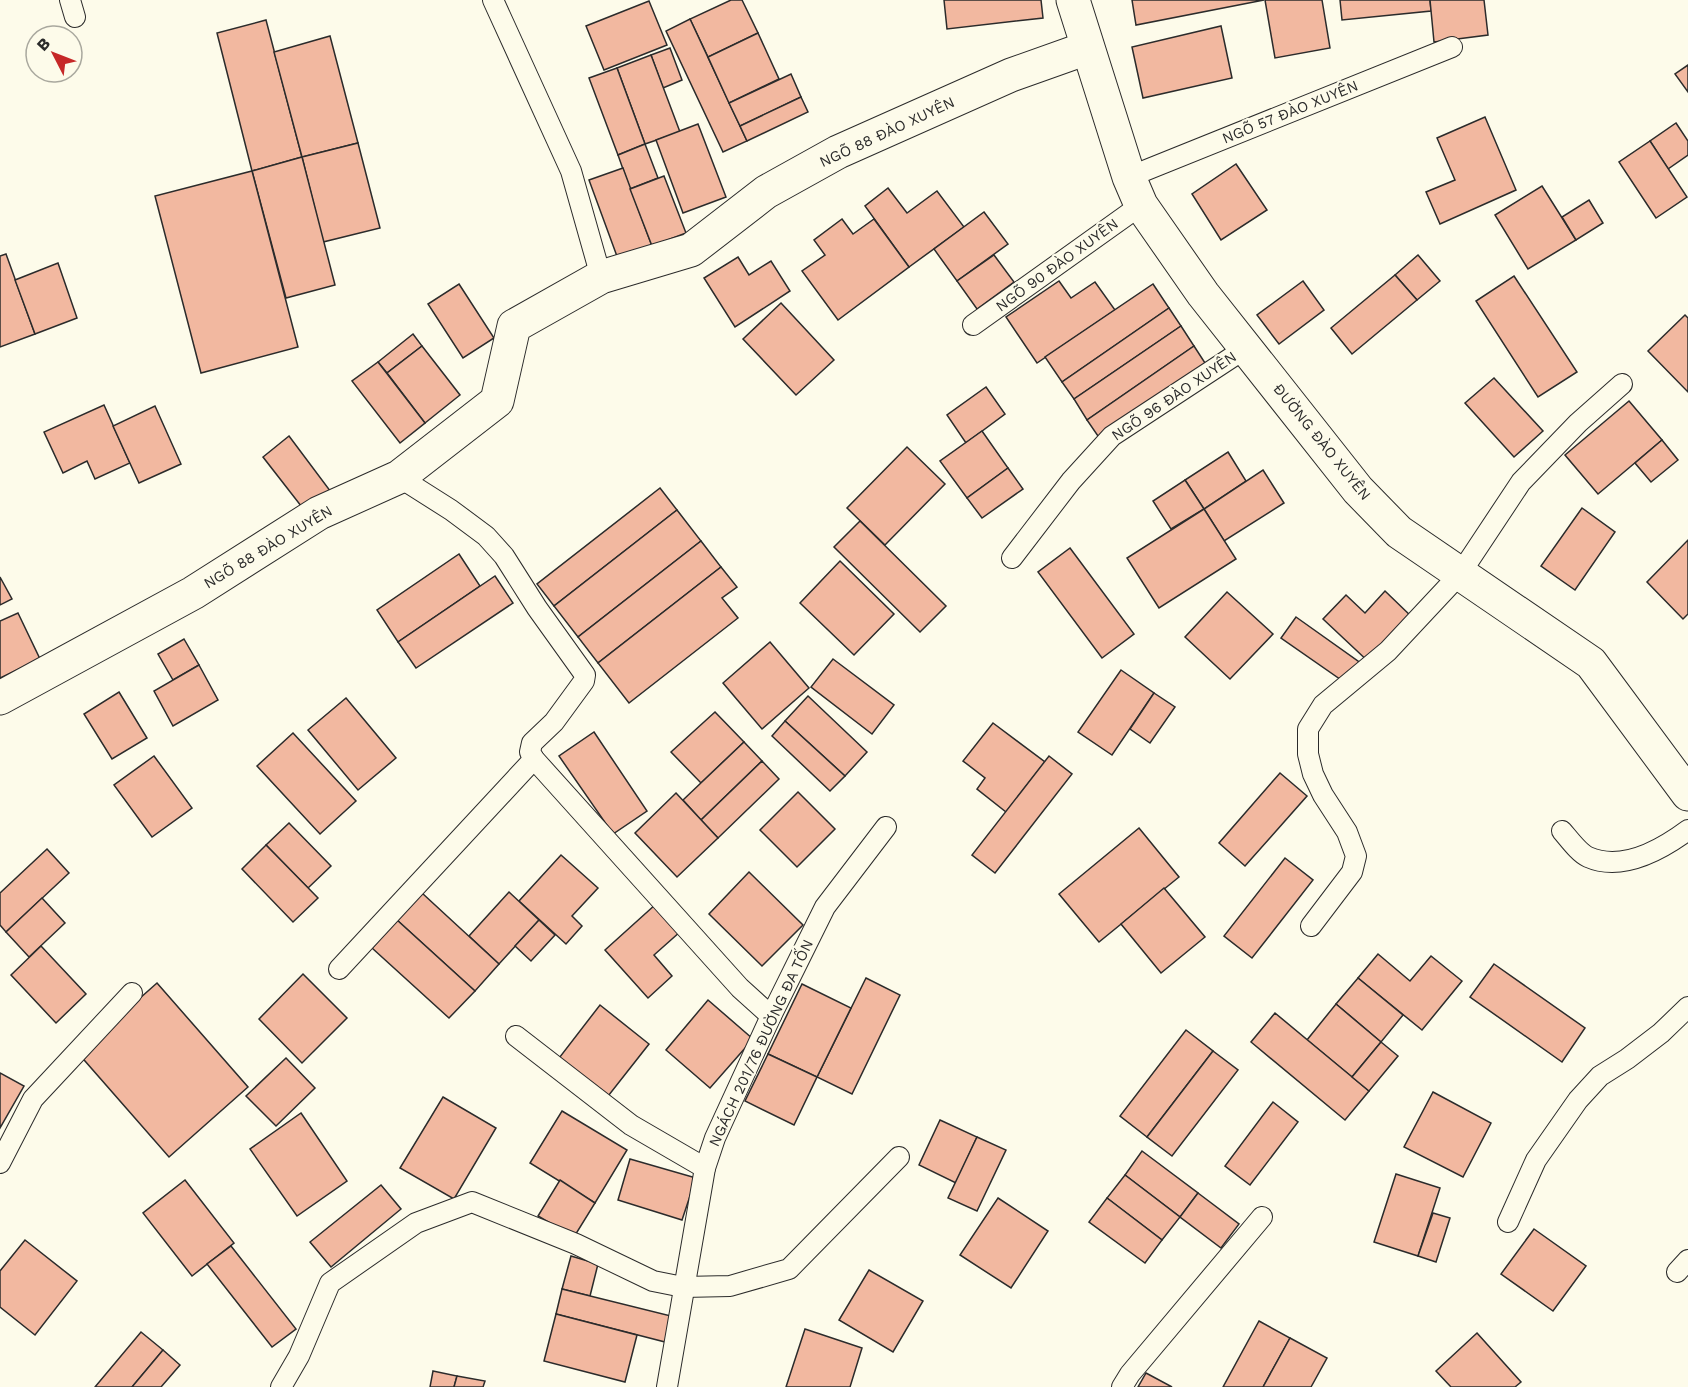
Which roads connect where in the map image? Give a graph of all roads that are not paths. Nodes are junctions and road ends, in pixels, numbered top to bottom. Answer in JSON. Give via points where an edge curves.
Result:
{"nodes":[{"id":1,"x":493,"y":0,"type":"edge"},
{"id":2,"x":1073,"y":0,"type":"edge"},
{"id":3,"x":1452,"y":47,"type":"dead end"},
{"id":4,"x":1087,"y":48,"type":"junction"},
{"id":5,"x":1135,"y":191,"type":"junction"},
{"id":6,"x":601,"y":277,"type":"junction"},
{"id":7,"x":973,"y":325,"type":"dead end"},
{"id":8,"x":1246,"y":348,"type":"junction"},
{"id":9,"x":1622,"y":384,"type":"dead end"},
{"id":10,"x":399,"y":477,"type":"junction"},
{"id":11,"x":1012,"y":558,"type":"dead end"},
{"id":12,"x":1460,"y":574,"type":"junction"},
{"id":13,"x":0,"y":698,"type":"edge"},
{"id":14,"x":534,"y":759,"type":"junction"},
{"id":15,"x":1688,"y":794,"type":"edge"},
{"id":16,"x":886,"y":827,"type":"dead end"},
{"id":17,"x":1688,"y":830,"type":"edge"},
{"id":18,"x":1562,"y":831,"type":"dead end"},
{"id":19,"x":1311,"y":926,"type":"dead end"},
{"id":20,"x":339,"y":969,"type":"dead end"},
{"id":21,"x":132,"y":993,"type":"dead end"},
{"id":22,"x":1688,"y":1007,"type":"edge"},
{"id":23,"x":771,"y":1016,"type":"junction"},
{"id":24,"x":516,"y":1036,"type":"dead end"},
{"id":25,"x":899,"y":1157,"type":"dead end"},
{"id":26,"x":0,"y":1163,"type":"edge"},
{"id":27,"x":705,"y":1168,"type":"junction"},
{"id":28,"x":1262,"y":1217,"type":"dead end"},
{"id":29,"x":1508,"y":1222,"type":"dead end"},
{"id":30,"x":683,"y":1287,"type":"junction"},
{"id":31,"x":281,"y":1387,"type":"edge"},
{"id":32,"x":667,"y":1387,"type":"edge"},
{"id":33,"x":1122,"y":1387,"type":"edge"}],
"edges":[{"from":1,"to":6,"type":"lane","via":[[571,171]]},
{"from":2,"to":4,"type":"street","name":"ĐƯỜNG ĐÀO XUYÊN"},
{"from":3,"to":5,"type":"lane","name":"NGÕ 57 ĐÀO XUYÊN"},
{"from":4,"to":5,"type":"street","name":"ĐƯỜNG ĐÀO XUYÊN"},
{"from":4,"to":6,"type":"street","name":"NGÕ 88 ĐÀO XUYÊN","via":[[1011,75],[838,152],[766,192],[691,250]]},
{"from":5,"to":7,"type":"lane","name":"NGÕ 90 ĐÀO XUYÊN"},
{"from":5,"to":8,"type":"street","name":"ĐƯỜNG ĐÀO XUYÊN","via":[[1203,294]]},
{"from":6,"to":10,"type":"street","name":"NGÕ 88 ĐÀO XUYÊN","via":[[514,326],[497,401]]},
{"from":8,"to":11,"type":"lane","name":"NGÕ 96 ĐÀO XUYÊN","via":[[1112,436]]},
{"from":8,"to":12,"type":"street","name":"ĐƯỜNG ĐÀO XUYÊN","via":[[1358,490],[1399,532]]},
{"from":9,"to":12,"type":"lane","via":[[1521,482]]},
{"from":10,"to":13,"type":"street","name":"NGÕ 88 ĐÀO XUYÊN","via":[[319,513],[193,593]]},
{"from":10,"to":14,"type":"lane","via":[[486,536],[504,556],[585,675],[554,722],[532,743],[530,752]]},
{"from":12,"to":15,"type":"street","name":"ĐƯỜNG ĐÀO XUYÊN","via":[[1590,663]]},
{"from":12,"to":19,"type":"lane","via":[[1388,651],[1323,705],[1308,729],[1313,774],[1347,832],[1356,856],[1352,872]]},
{"from":14,"to":20,"type":"lane"},
{"from":14,"to":23,"type":"lane","via":[[740,988]]},
{"from":16,"to":23,"type":"lane","name":"NGÁCH 201/76 ĐƯỜNG ĐA TỐN","via":[[825,907]]},
{"from":17,"to":18,"type":"lane","via":[[1636,859],[1610,863],[1586,857]]},
{"from":21,"to":26,"type":"lane","via":[[33,1099]]},
{"from":22,"to":29,"type":"lane","via":[[1661,1033],[1600,1076],[1578,1100],[1536,1160]]},
{"from":23,"to":27,"type":"lane","name":"NGÁCH 201/76 ĐƯỜNG ĐA TỐN"},
{"from":24,"to":27,"type":"lane","via":[[631,1125]]},
{"from":25,"to":30,"type":"lane","via":[[789,1269],[730,1286]]},
{"from":27,"to":30,"type":"lane","name":"NGÁCH 201/76 ĐƯỜNG ĐA TỐN"},
{"from":28,"to":33,"type":"lane"},
{"from":30,"to":31,"type":"lane","via":[[653,1281],[576,1244],[472,1202],[416,1222],[330,1283],[299,1356]]},
{"from":30,"to":32,"type":"lane","name":"NGÁCH 201/76 ĐƯỜNG ĐA TỐN"}]}
